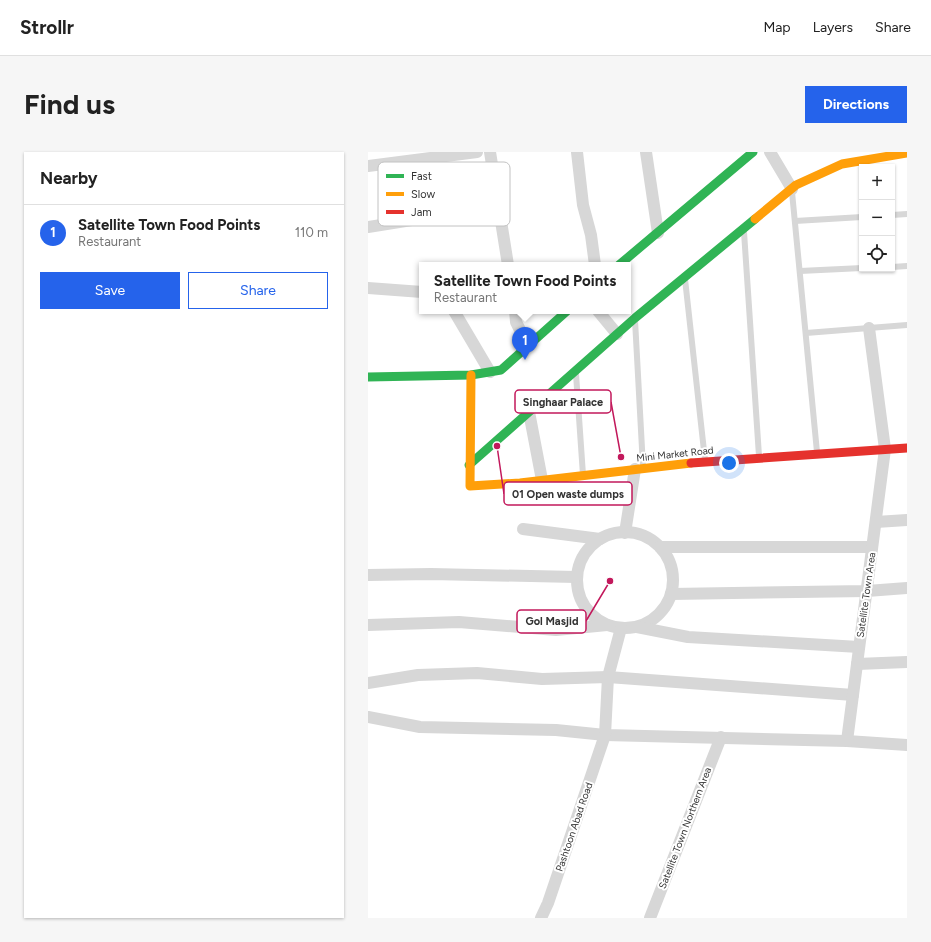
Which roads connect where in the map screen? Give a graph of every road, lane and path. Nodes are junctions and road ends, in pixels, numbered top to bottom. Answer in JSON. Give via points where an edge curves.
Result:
{"nodes":[{"id":1,"x":477,"y":152,"type":"edge"},
{"id":2,"x":490,"y":152,"type":"edge"},
{"id":3,"x":576,"y":152,"type":"edge"},
{"id":4,"x":646,"y":152,"type":"edge"},
{"id":5,"x":752,"y":152,"type":"edge"},
{"id":6,"x":770,"y":152,"type":"edge"},
{"id":7,"x":907,"y":153,"type":"edge"},
{"id":8,"x":399,"y":162,"type":"edge"},
{"id":9,"x":492,"y":162,"type":"edge"},
{"id":10,"x":378,"y":165,"type":"edge"},
{"id":11,"x":368,"y":166,"type":"edge"},
{"id":12,"x":792,"y":189,"type":"junction"},
{"id":13,"x":907,"y":214,"type":"edge"},
{"id":14,"x":895,"y":215,"type":"edge"},
{"id":15,"x":859,"y":216,"type":"edge"},
{"id":16,"x":795,"y":221,"type":"junction"},
{"id":17,"x":378,"y":225,"type":"edge"},
{"id":18,"x":502,"y":226,"type":"edge"},
{"id":19,"x":368,"y":227,"type":"edge"},
{"id":20,"x":744,"y":228,"type":"junction"},
{"id":21,"x":658,"y":233,"type":"junction"},
{"id":22,"x":508,"y":262,"type":"edge"},
{"id":23,"x":595,"y":262,"type":"edge"},
{"id":24,"x":623,"y":262,"type":"edge"},
{"id":25,"x":895,"y":266,"type":"edge"},
{"id":26,"x":907,"y":266,"type":"edge"},
{"id":27,"x":859,"y":268,"type":"edge"},
{"id":28,"x":800,"y":272,"type":"junction"},
{"id":29,"x":685,"y":277,"type":"junction"},
{"id":30,"x":368,"y":288,"type":"edge"},
{"id":31,"x":419,"y":292,"type":"edge"},
{"id":32,"x":456,"y":314,"type":"edge"},
{"id":33,"x":515,"y":314,"type":"edge"},
{"id":34,"x":564,"y":314,"type":"edge"},
{"id":35,"x":600,"y":314,"type":"edge"},
{"id":36,"x":635,"y":318,"type":"junction"},
{"id":37,"x":907,"y":325,"type":"edge"},
{"id":38,"x":869,"y":328,"type":"junction"},
{"id":39,"x":806,"y":333,"type":"junction"},
{"id":40,"x":617,"y":334,"type":"junction"},
{"id":41,"x":528,"y":346,"type":"junction"},
{"id":42,"x":576,"y":371,"type":"junction"},
{"id":43,"x":490,"y":372,"type":"junction"},
{"id":44,"x":471,"y":376,"type":"junction"},
{"id":45,"x":368,"y":377,"type":"edge"},
{"id":46,"x":529,"y":412,"type":"junction"},
{"id":47,"x":907,"y":448,"type":"edge"},
{"id":48,"x":885,"y":449,"type":"junction"},
{"id":49,"x":817,"y":454,"type":"junction"},
{"id":50,"x":759,"y":458,"type":"junction"},
{"id":51,"x":705,"y":461,"type":"junction"},
{"id":52,"x":469,"y":465,"type":"junction"},
{"id":53,"x":639,"y":469,"type":"junction"},
{"id":54,"x":584,"y":475,"type":"junction"},
{"id":55,"x":542,"y":480,"type":"junction"},
{"id":56,"x":907,"y":520,"type":"edge"},
{"id":57,"x":876,"y":522,"type":"junction"},
{"id":58,"x":523,"y":529,"type":"dead end"},
{"id":59,"x":625,"y":533,"type":"junction"},
{"id":60,"x":600,"y":539,"type":"junction"},
{"id":61,"x":660,"y":547,"type":"junction"},
{"id":62,"x":872,"y":547,"type":"junction"},
{"id":63,"x":368,"y":575,"type":"edge"},
{"id":64,"x":576,"y":577,"type":"junction"},
{"id":65,"x":907,"y":588,"type":"edge"},
{"id":66,"x":867,"y":591,"type":"junction"},
{"id":67,"x":671,"y":594,"type":"junction"},
{"id":68,"x":368,"y":625,"type":"edge"},
{"id":69,"x":606,"y":625,"type":"junction"},
{"id":70,"x":637,"y":627,"type":"junction"},
{"id":71,"x":622,"y":628,"type":"junction"},
{"id":72,"x":859,"y":648,"type":"junction"},
{"id":73,"x":907,"y":662,"type":"edge"},
{"id":74,"x":857,"y":664,"type":"junction"},
{"id":75,"x":608,"y":677,"type":"junction"},
{"id":76,"x":368,"y":683,"type":"edge"},
{"id":77,"x":853,"y":695,"type":"junction"},
{"id":78,"x":368,"y":718,"type":"edge"},
{"id":79,"x":605,"y":735,"type":"junction"},
{"id":80,"x":721,"y":737,"type":"junction"},
{"id":81,"x":847,"y":741,"type":"junction"},
{"id":82,"x":907,"y":745,"type":"edge"},
{"id":83,"x":541,"y":918,"type":"edge"},
{"id":84,"x":650,"y":918,"type":"edge"}],
"edges":[{"from":1,"to":8,"type":"street"},
{"from":2,"to":9,"type":"street"},
{"from":3,"to":23,"type":"street"},
{"from":4,"to":21,"type":"street"},
{"from":5,"to":21,"type":"street"},
{"from":6,"to":12,"type":"street"},
{"from":7,"to":12,"type":"street","via":[[842,164]]},
{"from":10,"to":11,"type":"street"},
{"from":12,"to":16,"type":"lane"},
{"from":12,"to":20,"type":"street"},
{"from":13,"to":14,"type":"lane"},
{"from":15,"to":16,"type":"lane"},
{"from":16,"to":28,"type":"lane"},
{"from":17,"to":19,"type":"street"},
{"from":18,"to":22,"type":"street"},
{"from":20,"to":29,"type":"street"},
{"from":20,"to":50,"type":"lane"},
{"from":21,"to":24,"type":"street"},
{"from":25,"to":26,"type":"lane"},
{"from":27,"to":28,"type":"lane"},
{"from":28,"to":39,"type":"lane"},
{"from":29,"to":36,"type":"street"},
{"from":29,"to":51,"type":"lane"},
{"from":30,"to":31,"type":"street"},
{"from":32,"to":43,"type":"street"},
{"from":33,"to":41,"type":"street","via":[[516,322]]},
{"from":34,"to":41,"type":"street"},
{"from":35,"to":40,"type":"street"},
{"from":36,"to":40,"type":"street"},
{"from":36,"to":53,"type":"lane"},
{"from":37,"to":38,"type":"lane"},
{"from":38,"to":39,"type":"lane"},
{"from":38,"to":48,"type":"street","name":"Satellite Town Area"},
{"from":39,"to":49,"type":"lane"},
{"from":40,"to":42,"type":"street"},
{"from":41,"to":43,"type":"street","via":[[501,370]]},
{"from":42,"to":46,"type":"street"},
{"from":42,"to":54,"type":"lane"},
{"from":43,"to":44,"type":"street"},
{"from":44,"to":45,"type":"street"},
{"from":44,"to":52,"type":"street"},
{"from":46,"to":52,"type":"street"},
{"from":46,"to":55,"type":"street"},
{"from":47,"to":48,"type":"street","name":"Mini Market Road"},
{"from":48,"to":49,"type":"street","name":"Mini Market Road"},
{"from":48,"to":57,"type":"street","name":"Satellite Town Area"},
{"from":49,"to":50,"type":"street","name":"Mini Market Road"},
{"from":50,"to":51,"type":"street","name":"Mini Market Road"},
{"from":51,"to":53,"type":"street","name":"Mini Market Road"},
{"from":52,"to":55,"type":"street","name":"Mini Market Road","via":[[470,486]]},
{"from":53,"to":54,"type":"street","name":"Mini Market Road"},
{"from":53,"to":59,"type":"street"},
{"from":54,"to":55,"type":"street","name":"Mini Market Road"},
{"from":56,"to":57,"type":"street"},
{"from":57,"to":62,"type":"street","name":"Satellite Town Area"},
{"from":58,"to":60,"type":"street"},
{"from":59,"to":60,"type":"street","via":[[614,533]]},
{"from":59,"to":61,"type":"street","via":[[631,532],[647,537]]},
{"from":60,"to":64,"type":"street","via":[[588,549],[580,562]]},
{"from":61,"to":62,"type":"street"},
{"from":61,"to":67,"type":"street","via":[[669,561],[673,577]]},
{"from":62,"to":66,"type":"street","name":"Satellite Town Area"},
{"from":63,"to":64,"type":"street"},
{"from":64,"to":69,"type":"street","via":[[577,592],[583,606],[593,617]]},
{"from":65,"to":66,"type":"street"},
{"from":66,"to":67,"type":"street"},
{"from":66,"to":72,"type":"street","name":"Satellite Town Area"},
{"from":67,"to":70,"type":"street","via":[[664,609],[652,620]]},
{"from":68,"to":69,"type":"street","via":[[459,622],[556,630]]},
{"from":69,"to":71,"type":"street"},
{"from":70,"to":71,"type":"street"},
{"from":70,"to":72,"type":"street","via":[[688,637]]},
{"from":71,"to":75,"type":"street","name":"Pashtoon Abad Road"},
{"from":72,"to":74,"type":"street","name":"Satellite Town Area"},
{"from":73,"to":74,"type":"street"},
{"from":74,"to":77,"type":"street","name":"Satellite Town Area"},
{"from":75,"to":76,"type":"street","via":[[542,679],[477,673],[418,675]]},
{"from":75,"to":77,"type":"street"},
{"from":75,"to":79,"type":"street","name":"Pashtoon Abad Road"},
{"from":77,"to":81,"type":"street","name":"Satellite Town Area"},
{"from":78,"to":79,"type":"street","via":[[420,727],[556,730]]},
{"from":79,"to":80,"type":"street"},
{"from":79,"to":83,"type":"street","name":"Pashtoon Abad Road"},
{"from":80,"to":81,"type":"street"},
{"from":80,"to":84,"type":"street","name":"Satellite Town Northern Area"},
{"from":81,"to":82,"type":"street"}]}
